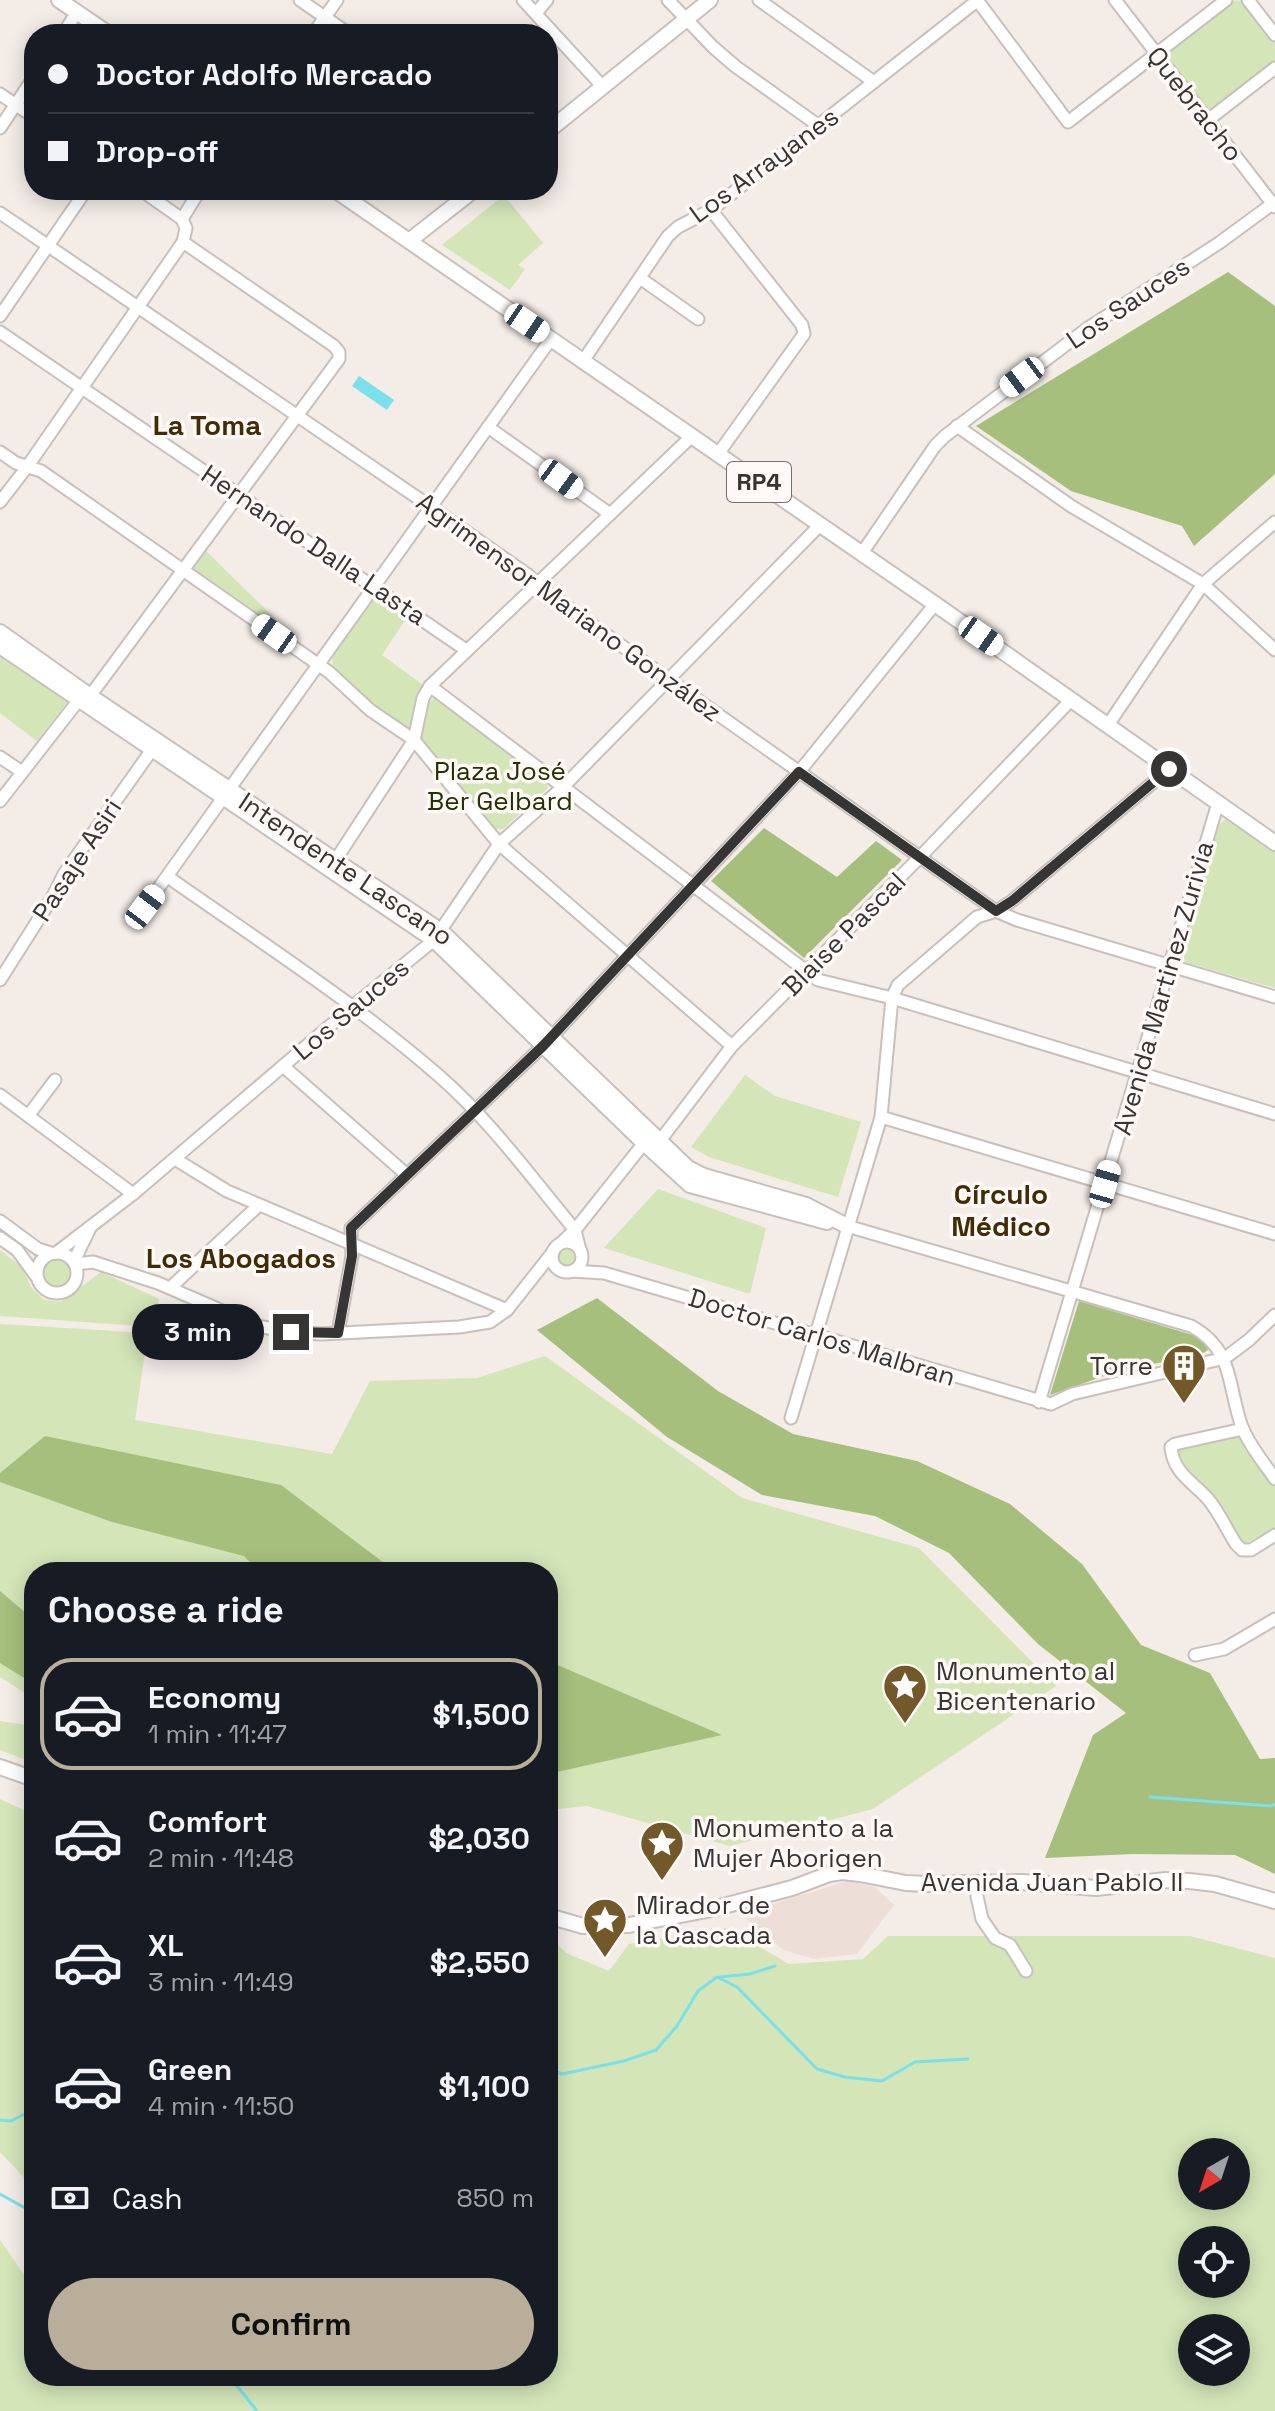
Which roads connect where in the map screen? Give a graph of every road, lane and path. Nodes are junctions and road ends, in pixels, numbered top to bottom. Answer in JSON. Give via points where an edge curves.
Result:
{"nodes":[{"id":1,"x":59,"y":0,"type":"edge"},
{"id":2,"x":300,"y":0,"type":"edge"},
{"id":3,"x":337,"y":0,"type":"edge"},
{"id":4,"x":523,"y":0,"type":"edge"},
{"id":5,"x":547,"y":0,"type":"edge"},
{"id":6,"x":668,"y":0,"type":"edge"},
{"id":7,"x":710,"y":0,"type":"edge"},
{"id":8,"x":759,"y":0,"type":"edge"},
{"id":9,"x":977,"y":0,"type":"edge"},
{"id":10,"x":1115,"y":0,"type":"edge"},
{"id":11,"x":1226,"y":0,"type":"edge"},
{"id":12,"x":1248,"y":0,"type":"edge"},
{"id":13,"x":77,"y":12,"type":"junction"},
{"id":14,"x":536,"y":13,"type":"junction"},
{"id":15,"x":324,"y":18,"type":"junction"},
{"id":16,"x":686,"y":20,"type":"junction"},
{"id":17,"x":69,"y":24,"type":"edge"},
{"id":18,"x":94,"y":24,"type":"edge"},
{"id":19,"x":320,"y":24,"type":"edge"},
{"id":20,"x":333,"y":24,"type":"edge"},
{"id":21,"x":546,"y":24,"type":"edge"},
{"id":22,"x":1275,"y":35,"type":"edge"},
{"id":23,"x":558,"y":37,"type":"edge"},
{"id":24,"x":1157,"y":53,"type":"junction"},
{"id":25,"x":1275,"y":68,"type":"edge"},
{"id":26,"x":874,"y":82,"type":"junction"},
{"id":27,"x":603,"y":87,"type":"junction"},
{"id":28,"x":24,"y":93,"type":"edge"},
{"id":29,"x":0,"y":94,"type":"edge"},
{"id":30,"x":16,"y":105,"type":"junction"},
{"id":31,"x":24,"y":110,"type":"edge"},
{"id":32,"x":1208,"y":120,"type":"junction"},
{"id":33,"x":558,"y":123,"type":"edge"},
{"id":34,"x":819,"y":126,"type":"junction"},
{"id":35,"x":0,"y":128,"type":"edge"},
{"id":36,"x":79,"y":200,"type":"edge"},
{"id":37,"x":155,"y":200,"type":"edge"},
{"id":38,"x":194,"y":200,"type":"edge"},
{"id":39,"x":350,"y":200,"type":"edge"},
{"id":40,"x":461,"y":200,"type":"edge"},
{"id":41,"x":1274,"y":205,"type":"edge"},
{"id":42,"x":711,"y":210,"type":"junction"},
{"id":43,"x":0,"y":213,"type":"edge"},
{"id":44,"x":182,"y":219,"type":"junction"},
{"id":45,"x":409,"y":241,"type":"junction"},
{"id":46,"x":183,"y":242,"type":"junction"},
{"id":47,"x":47,"y":245,"type":"junction"},
{"id":48,"x":640,"y":278,"type":"junction"},
{"id":49,"x":138,"y":307,"type":"junction"},
{"id":50,"x":0,"y":316,"type":"edge"},
{"id":51,"x":698,"y":319,"type":"dead end"},
{"id":52,"x":0,"y":332,"type":"edge"},
{"id":53,"x":551,"y":339,"type":"junction"},
{"id":54,"x":583,"y":361,"type":"junction"},
{"id":55,"x":82,"y":387,"type":"junction"},
{"id":56,"x":297,"y":416,"type":"junction"},
{"id":57,"x":957,"y":426,"type":"junction"},
{"id":58,"x":488,"y":427,"type":"junction"},
{"id":59,"x":692,"y":436,"type":"junction"},
{"id":60,"x":0,"y":452,"type":"edge"},
{"id":61,"x":718,"y":454,"type":"junction"},
{"id":62,"x":27,"y":467,"type":"junction"},
{"id":63,"x":240,"y":494,"type":"junction"},
{"id":64,"x":0,"y":502,"type":"edge"},
{"id":65,"x":431,"y":507,"type":"junction"},
{"id":66,"x":610,"y":514,"type":"junction"},
{"id":67,"x":821,"y":524,"type":"junction"},
{"id":68,"x":1274,"y":526,"type":"edge"},
{"id":69,"x":862,"y":553,"type":"junction"},
{"id":70,"x":183,"y":570,"type":"junction"},
{"id":71,"x":538,"y":583,"type":"junction"},
{"id":72,"x":1203,"y":584,"type":"junction"},
{"id":73,"x":375,"y":587,"type":"junction"},
{"id":74,"x":935,"y":604,"type":"junction"},
{"id":75,"x":0,"y":632,"type":"edge"},
{"id":76,"x":0,"y":646,"type":"edge"},
{"id":77,"x":466,"y":650,"type":"junction"},
{"id":78,"x":1275,"y":650,"type":"edge"},
{"id":79,"x":319,"y":666,"type":"junction"},
{"id":80,"x":668,"y":679,"type":"junction"},
{"id":81,"x":430,"y":686,"type":"junction"},
{"id":82,"x":84,"y":698,"type":"junction"},
{"id":83,"x":1071,"y":700,"type":"junction"},
{"id":84,"x":1108,"y":725,"type":"junction"},
{"id":85,"x":414,"y":740,"type":"junction"},
{"id":86,"x":154,"y":746,"type":"junction"},
{"id":87,"x":0,"y":757,"type":"edge"},
{"id":88,"x":1169,"y":769,"type":"junction"},
{"id":89,"x":22,"y":772,"type":"junction"},
{"id":90,"x":799,"y":772,"type":"junction"},
{"id":91,"x":564,"y":786,"type":"junction"},
{"id":92,"x":227,"y":794,"type":"junction"},
{"id":93,"x":0,"y":801,"type":"edge"},
{"id":94,"x":1218,"y":803,"type":"junction"},
{"id":95,"x":1275,"y":843,"type":"edge"},
{"id":96,"x":499,"y":844,"type":"junction"},
{"id":97,"x":920,"y":857,"type":"junction"},
{"id":98,"x":332,"y":865,"type":"junction"},
{"id":99,"x":168,"y":877,"type":"junction"},
{"id":100,"x":693,"y":884,"type":"junction"},
{"id":101,"x":145,"y":907,"type":"dead end"},
{"id":102,"x":996,"y":911,"type":"junction"},
{"id":103,"x":437,"y":936,"type":"junction"},
{"id":104,"x":627,"y":955,"type":"junction"},
{"id":105,"x":1170,"y":966,"type":"junction"},
{"id":106,"x":807,"y":973,"type":"junction"},
{"id":107,"x":0,"y":980,"type":"edge"},
{"id":108,"x":1275,"y":997,"type":"edge"},
{"id":109,"x":892,"y":998,"type":"junction"},
{"id":110,"x":352,"y":1007,"type":"junction"},
{"id":111,"x":547,"y":1041,"type":"junction"},
{"id":112,"x":732,"y":1046,"type":"junction"},
{"id":113,"x":283,"y":1066,"type":"junction"},
{"id":114,"x":1138,"y":1073,"type":"junction"},
{"id":115,"x":55,"y":1080,"type":"dead end"},
{"id":116,"x":0,"y":1095,"type":"edge"},
{"id":117,"x":475,"y":1110,"type":"junction"},
{"id":118,"x":1275,"y":1114,"type":"edge"},
{"id":119,"x":28,"y":1116,"type":"junction"},
{"id":120,"x":881,"y":1117,"type":"junction"},
{"id":121,"x":652,"y":1142,"type":"junction"},
{"id":122,"x":175,"y":1159,"type":"junction"},
{"id":123,"x":407,"y":1175,"type":"junction"},
{"id":124,"x":1105,"y":1184,"type":"junction"},
{"id":125,"x":133,"y":1194,"type":"junction"},
{"id":126,"x":259,"y":1205,"type":"junction"},
{"id":127,"x":0,"y":1221,"type":"edge"},
{"id":128,"x":847,"y":1226,"type":"junction"},
{"id":129,"x":90,"y":1227,"type":"junction"},
{"id":130,"x":575,"y":1230,"type":"junction"},
{"id":131,"x":1275,"y":1234,"type":"edge"},
{"id":132,"x":0,"y":1238,"type":"edge"},
{"id":133,"x":351,"y":1243,"type":"junction"},
{"id":134,"x":557,"y":1247,"type":"junction"},
{"id":135,"x":53,"y":1253,"type":"junction"},
{"id":136,"x":581,"y":1254,"type":"junction"},
{"id":137,"x":74,"y":1262,"type":"junction"},
{"id":138,"x":104,"y":1265,"type":"junction"},
{"id":139,"x":568,"y":1271,"type":"junction"},
{"id":140,"x":604,"y":1273,"type":"junction"},
{"id":141,"x":36,"y":1276,"type":"junction"},
{"id":142,"x":533,"y":1279,"type":"junction"},
{"id":143,"x":75,"y":1283,"type":"junction"},
{"id":144,"x":170,"y":1288,"type":"junction"},
{"id":145,"x":1072,"y":1292,"type":"junction"},
{"id":146,"x":507,"y":1310,"type":"junction"},
{"id":147,"x":1275,"y":1315,"type":"edge"},
{"id":148,"x":338,"y":1333,"type":"junction"},
{"id":149,"x":817,"y":1335,"type":"junction"},
{"id":150,"x":1225,"y":1358,"type":"junction"},
{"id":151,"x":1039,"y":1402,"type":"junction"},
{"id":152,"x":791,"y":1418,"type":"dead end"},
{"id":153,"x":1243,"y":1429,"type":"junction"},
{"id":154,"x":1275,"y":1479,"type":"edge"},
{"id":155,"x":1275,"y":1535,"type":"edge"},
{"id":156,"x":1275,"y":1619,"type":"edge"},
{"id":157,"x":1195,"y":1655,"type":"dead end"},
{"id":158,"x":0,"y":1767,"type":"edge"},
{"id":159,"x":24,"y":1775,"type":"edge"},
{"id":160,"x":978,"y":1883,"type":"junction"},
{"id":161,"x":1275,"y":1901,"type":"edge"},
{"id":162,"x":558,"y":1919,"type":"edge"},
{"id":163,"x":1026,"y":1971,"type":"dead end"}],
"edges":[{"from":1,"to":13,"type":"main road"},
{"from":2,"to":15,"type":"street"},
{"from":3,"to":15,"type":"street"},
{"from":4,"to":14,"type":"street"},
{"from":5,"to":14,"type":"street"},
{"from":6,"to":16,"type":"street"},
{"from":7,"to":16,"type":"main road"},
{"from":8,"to":26,"type":"street"},
{"from":9,"to":24,"type":"street","via":[[1068,122]]},
{"from":9,"to":26,"type":"street","name":"Los Arrayanes"},
{"from":10,"to":24,"type":"street","name":"Quebracho"},
{"from":11,"to":24,"type":"street"},
{"from":12,"to":22,"type":"street"},
{"from":13,"to":17,"type":"street"},
{"from":13,"to":18,"type":"main road"},
{"from":14,"to":21,"type":"street"},
{"from":15,"to":19,"type":"street"},
{"from":15,"to":20,"type":"street"},
{"from":16,"to":27,"type":"main road"},
{"from":16,"to":34,"type":"street","via":[[735,66]]},
{"from":23,"to":27,"type":"street"},
{"from":24,"to":32,"type":"street","name":"Quebracho"},
{"from":25,"to":32,"type":"street"},
{"from":26,"to":34,"type":"street","name":"Los Arrayanes"},
{"from":27,"to":33,"type":"main road"},
{"from":28,"to":30,"type":"street"},
{"from":29,"to":30,"type":"street"},
{"from":30,"to":31,"type":"street"},
{"from":30,"to":35,"type":"street"},
{"from":32,"to":41,"type":"street","name":"Quebracho"},
{"from":34,"to":42,"type":"street","name":"Los Arrayanes"},
{"from":36,"to":47,"type":"street"},
{"from":37,"to":44,"type":"street"},
{"from":38,"to":44,"type":"street"},
{"from":39,"to":45,"type":"main road","number":"RP4"},
{"from":40,"to":45,"type":"main road"},
{"from":41,"to":57,"type":"street","name":"Los Sauces","via":[[1088,328]]},
{"from":42,"to":48,"type":"street","name":"Los Arrayanes","via":[[668,236]]},
{"from":42,"to":61,"type":"street","via":[[804,334]]},
{"from":43,"to":47,"type":"street","name":"Agrimensor Mariano González"},
{"from":44,"to":46,"type":"street"},
{"from":45,"to":53,"type":"main road","number":"RP4"},
{"from":46,"to":49,"type":"street"},
{"from":46,"to":56,"type":"street","via":[[339,352]]},
{"from":47,"to":49,"type":"street","name":"Agrimensor Mariano González"},
{"from":47,"to":50,"type":"street"},
{"from":48,"to":51,"type":"street"},
{"from":48,"to":54,"type":"street","name":"Los Arrayanes"},
{"from":49,"to":55,"type":"street"},
{"from":49,"to":56,"type":"street","name":"Agrimensor Mariano González"},
{"from":52,"to":55,"type":"street","name":"Hernando Dalla Lasta"},
{"from":53,"to":54,"type":"main road","number":"RP4"},
{"from":53,"to":58,"type":"street"},
{"from":54,"to":59,"type":"main road","number":"RP4"},
{"from":55,"to":62,"type":"street"},
{"from":55,"to":63,"type":"street","name":"Hernando Dalla Lasta"},
{"from":56,"to":63,"type":"street"},
{"from":56,"to":65,"type":"street","name":"Agrimensor Mariano González"},
{"from":57,"to":69,"type":"street","name":"Los Sauces","via":[[935,446]]},
{"from":57,"to":72,"type":"street","via":[[1071,506]]},
{"from":58,"to":65,"type":"street"},
{"from":58,"to":66,"type":"street"},
{"from":59,"to":61,"type":"main road","number":"RP4"},
{"from":59,"to":66,"type":"street"},
{"from":60,"to":62,"type":"street"},
{"from":61,"to":67,"type":"main road","number":"RP4"},
{"from":62,"to":64,"type":"street"},
{"from":62,"to":70,"type":"street","via":[[41,471]]},
{"from":63,"to":70,"type":"street"},
{"from":63,"to":73,"type":"street","name":"Hernando Dalla Lasta"},
{"from":65,"to":71,"type":"street","name":"Agrimensor Mariano González"},
{"from":65,"to":73,"type":"street"},
{"from":66,"to":71,"type":"street"},
{"from":67,"to":69,"type":"main road","number":"RP4"},
{"from":67,"to":80,"type":"street","name":"Los Sauces"},
{"from":68,"to":72,"type":"street"},
{"from":69,"to":74,"type":"main road","number":"RP4"},
{"from":70,"to":79,"type":"street"},
{"from":70,"to":82,"type":"street"},
{"from":71,"to":77,"type":"street"},
{"from":71,"to":80,"type":"street","name":"Agrimensor Mariano González"},
{"from":72,"to":78,"type":"street"},
{"from":72,"to":84,"type":"street"},
{"from":73,"to":77,"type":"street","name":"Hernando Dalla Lasta"},
{"from":73,"to":79,"type":"street"},
{"from":74,"to":83,"type":"main road","number":"RP4"},
{"from":74,"to":90,"type":"street"},
{"from":75,"to":82,"type":"main road","name":"Intendente Lascano"},
{"from":76,"to":82,"type":"main road","name":"Intendente Lascano"},
{"from":77,"to":81,"type":"street"},
{"from":79,"to":85,"type":"street"},
{"from":79,"to":92,"type":"street"},
{"from":80,"to":90,"type":"street","name":"Agrimensor Mariano González"},
{"from":80,"to":91,"type":"street","name":"Los Sauces"},
{"from":81,"to":85,"type":"street"},
{"from":81,"to":91,"type":"street"},
{"from":82,"to":86,"type":"main road","name":"Intendente Lascano"},
{"from":82,"to":89,"type":"street"},
{"from":83,"to":84,"type":"main road","number":"RP4"},
{"from":83,"to":97,"type":"street","name":"Blaise Pascal"},
{"from":84,"to":88,"type":"main road","number":"RP4"},
{"from":85,"to":96,"type":"street"},
{"from":85,"to":98,"type":"street"},
{"from":86,"to":92,"type":"main road","name":"Intendente Lascano"},
{"from":86,"to":107,"type":"street","name":"Pasaje Asiri","via":[[64,874]]},
{"from":87,"to":89,"type":"street"},
{"from":88,"to":94,"type":"main road","number":"RP4"},
{"from":88,"to":102,"type":"street"},
{"from":89,"to":93,"type":"street"},
{"from":90,"to":97,"type":"street","name":"Agrimensor Mariano González"},
{"from":90,"to":100,"type":"street"},
{"from":91,"to":96,"type":"street","name":"Los Sauces"},
{"from":91,"to":100,"type":"street"},
{"from":92,"to":98,"type":"main road","name":"Intendente Lascano"},
{"from":92,"to":99,"type":"street"},
{"from":94,"to":95,"type":"main road","number":"RP4"},
{"from":94,"to":105,"type":"street","name":"Avenida Martinez Zurivia"},
{"from":96,"to":103,"type":"street","name":"Los Sauces"},
{"from":96,"to":104,"type":"street"},
{"from":97,"to":102,"type":"street","name":"Agrimensor Mariano González"},
{"from":97,"to":106,"type":"street","name":"Blaise Pascal"},
{"from":98,"to":103,"type":"main road","name":"Intendente Lascano"},
{"from":99,"to":101,"type":"street"},
{"from":99,"to":110,"type":"street"},
{"from":100,"to":104,"type":"street"},
{"from":100,"to":106,"type":"street"},
{"from":102,"to":105,"type":"street","name":"Agrimensor Mariano González"},
{"from":102,"to":109,"type":"street","via":[[977,917],[898,985]]},
{"from":103,"to":110,"type":"street","name":"Los Sauces"},
{"from":103,"to":111,"type":"main road","name":"Intendente Lascano"},
{"from":104,"to":111,"type":"street"},
{"from":104,"to":112,"type":"street"},
{"from":105,"to":108,"type":"street","name":"Agrimensor Mariano González"},
{"from":105,"to":114,"type":"street","name":"Avenida Martinez Zurivia"},
{"from":106,"to":109,"type":"street"},
{"from":106,"to":112,"type":"street","name":"Blaise Pascal"},
{"from":109,"to":114,"type":"street"},
{"from":109,"to":120,"type":"street"},
{"from":110,"to":113,"type":"street","name":"Los Sauces"},
{"from":110,"to":117,"type":"street"},
{"from":111,"to":117,"type":"street"},
{"from":111,"to":121,"type":"main road","name":"Intendente Lascano"},
{"from":112,"to":121,"type":"street","name":"Blaise Pascal"},
{"from":113,"to":122,"type":"street","name":"Los Sauces"},
{"from":113,"to":123,"type":"street"},
{"from":114,"to":118,"type":"street"},
{"from":114,"to":124,"type":"street","name":"Avenida Martinez Zurivia"},
{"from":115,"to":119,"type":"street"},
{"from":116,"to":119,"type":"street"},
{"from":117,"to":123,"type":"street"},
{"from":117,"to":130,"type":"street"},
{"from":119,"to":125,"type":"street"},
{"from":120,"to":124,"type":"street"},
{"from":120,"to":128,"type":"street"},
{"from":121,"to":128,"type":"main road","name":"Intendente Lascano","via":[[695,1174],[806,1205]]},
{"from":121,"to":130,"type":"street","name":"Blaise Pascal"},
{"from":122,"to":125,"type":"street","name":"Los Sauces"},
{"from":122,"to":126,"type":"street"},
{"from":123,"to":133,"type":"street","via":[[351,1228]]},
{"from":124,"to":131,"type":"street"},
{"from":124,"to":145,"type":"street","name":"Avenida Martinez Zurivia"},
{"from":125,"to":129,"type":"street","name":"Los Sauces"},
{"from":126,"to":133,"type":"street"},
{"from":126,"to":144,"type":"street"},
{"from":127,"to":135,"type":"street","via":[[38,1249]]},
{"from":128,"to":145,"type":"street"},
{"from":128,"to":149,"type":"street"},
{"from":129,"to":135,"type":"street","name":"Los Sauces"},
{"from":129,"to":137,"type":"street","name":"Los Sauces"},
{"from":130,"to":134,"type":"street"},
{"from":130,"to":136,"type":"street"},
{"from":132,"to":141,"type":"street","via":[[17,1250]]},
{"from":133,"to":146,"type":"street"},
{"from":133,"to":148,"type":"street"},
{"from":134,"to":136,"type":"street","via":[[572,1243]]},
{"from":134,"to":139,"type":"street","via":[[553,1264]]},
{"from":134,"to":142,"type":"street"},
{"from":135,"to":137,"type":"street"},
{"from":135,"to":141,"type":"street","via":[[38,1264]]},
{"from":136,"to":139,"type":"street","via":[[579,1266]]},
{"from":136,"to":140,"type":"street","name":"Doctor Carlos Malbran"},
{"from":137,"to":138,"type":"street"},
{"from":137,"to":143,"type":"street"},
{"from":138,"to":143,"type":"street","via":[[88,1270]]},
{"from":138,"to":144,"type":"street"},
{"from":139,"to":140,"type":"street","name":"Doctor Carlos Malbran"},
{"from":139,"to":142,"type":"street","name":"Doctor Carlos Malbran"},
{"from":140,"to":149,"type":"street","name":"Doctor Carlos Malbran"},
{"from":141,"to":143,"type":"street","via":[[54,1293]]},
{"from":142,"to":146,"type":"street"},
{"from":144,"to":148,"type":"street","via":[[257,1326]]},
{"from":145,"to":150,"type":"street","via":[[1191,1326],[1214,1342]]},
{"from":145,"to":151,"type":"street","name":"Avenida Martinez Zurivia"},
{"from":146,"to":148,"type":"street","via":[[478,1325]]},
{"from":147,"to":150,"type":"street"},
{"from":149,"to":151,"type":"street","name":"Doctor Carlos Malbran"},
{"from":149,"to":152,"type":"street"},
{"from":150,"to":151,"type":"street","via":[[1072,1394],[1051,1404]]},
{"from":150,"to":153,"type":"street"},
{"from":153,"to":154,"type":"street"},
{"from":153,"to":155,"type":"street","via":[[1175,1444],[1171,1454],[1185,1480],[1209,1500],[1242,1550]]},
{"from":156,"to":157,"type":"street","via":[[1224,1649]]},
{"from":158,"to":159,"type":"main road"},
{"from":160,"to":161,"type":"main road","name":"Avenida Juan Pablo II","via":[[1096,1888],[1189,1881]]},
{"from":160,"to":162,"type":"main road","name":"Avenida Juan Pablo II","via":[[906,1883],[842,1872],[712,1909],[629,1925],[583,1926]]},
{"from":160,"to":163,"type":"street","via":[[982,1919],[995,1938],[1010,1945]]}]}
